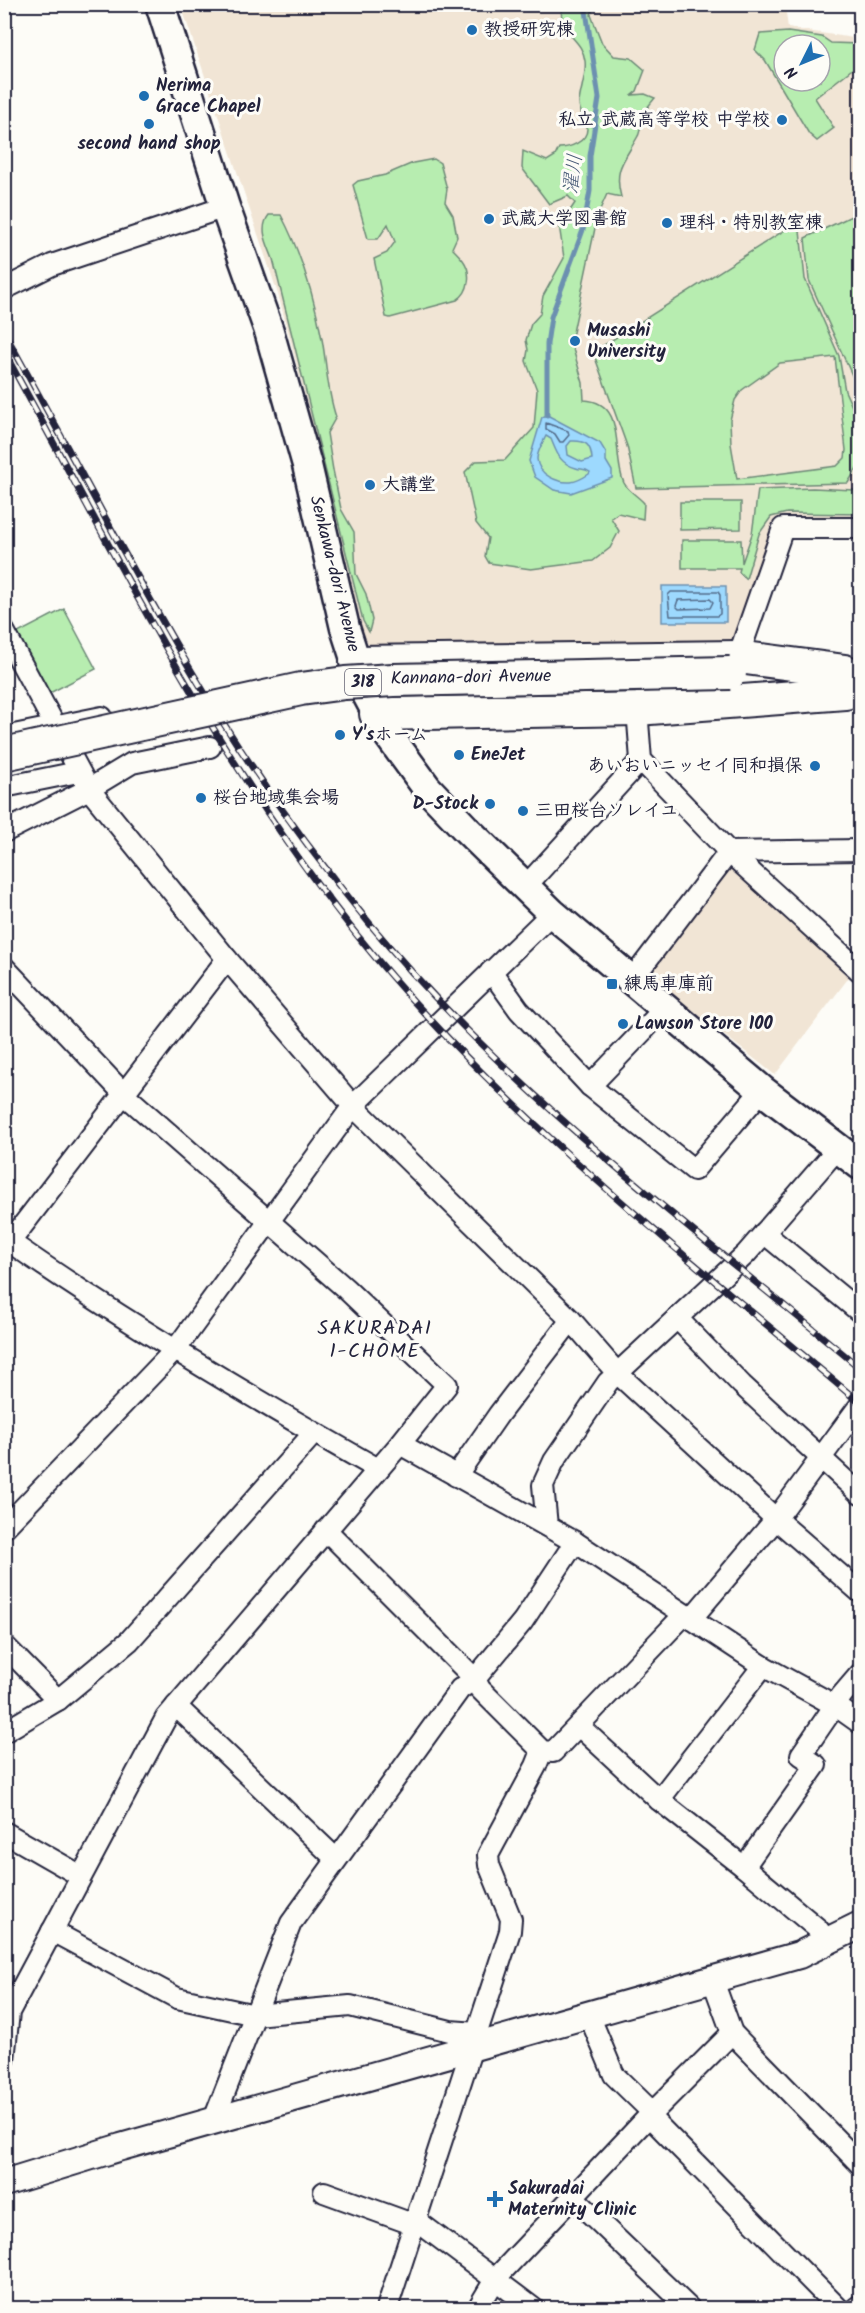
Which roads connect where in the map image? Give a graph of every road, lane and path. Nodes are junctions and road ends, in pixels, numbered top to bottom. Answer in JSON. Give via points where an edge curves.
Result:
{"nodes":[{"id":1,"x":160,"y":4,"type":"edge"},
{"id":2,"x":225,"y":207,"type":"junction"},
{"id":3,"x":4,"y":289,"type":"edge"},
{"id":4,"x":861,"y":528,"type":"edge"},
{"id":5,"x":4,"y":631,"type":"edge"},
{"id":6,"x":356,"y":662,"type":"junction"},
{"id":7,"x":732,"y":673,"type":"junction"},
{"id":8,"x":853,"y":681,"type":"edge"},
{"id":9,"x":637,"y":709,"type":"junction"},
{"id":10,"x":125,"y":713,"type":"dead end"},
{"id":11,"x":376,"y":714,"type":"junction"},
{"id":12,"x":54,"y":726,"type":"junction"},
{"id":13,"x":4,"y":737,"type":"edge"},
{"id":14,"x":210,"y":747,"type":"dead end"},
{"id":15,"x":4,"y":754,"type":"edge"},
{"id":16,"x":641,"y":760,"type":"junction"},
{"id":17,"x":4,"y":771,"type":"edge"},
{"id":18,"x":78,"y":772,"type":"junction"},
{"id":19,"x":4,"y":788,"type":"edge"},
{"id":20,"x":89,"y":789,"type":"junction"},
{"id":21,"x":4,"y":832,"type":"edge"},
{"id":22,"x":861,"y":850,"type":"edge"},
{"id":23,"x":729,"y":852,"type":"junction"},
{"id":24,"x":525,"y":887,"type":"junction"},
{"id":25,"x":552,"y":913,"type":"junction"},
{"id":26,"x":227,"y":959,"type":"junction"},
{"id":27,"x":4,"y":968,"type":"edge"},
{"id":28,"x":861,"y":970,"type":"edge"},
{"id":29,"x":491,"y":971,"type":"junction"},
{"id":30,"x":631,"y":981,"type":"junction"},
{"id":31,"x":664,"y":1009,"type":"junction"},
{"id":32,"x":590,"y":1086,"type":"junction"},
{"id":33,"x":762,"y":1090,"type":"junction"},
{"id":34,"x":125,"y":1095,"type":"junction"},
{"id":35,"x":353,"y":1106,"type":"junction"},
{"id":36,"x":838,"y":1148,"type":"junction"},
{"id":37,"x":861,"y":1165,"type":"edge"},
{"id":38,"x":269,"y":1220,"type":"junction"},
{"id":39,"x":765,"y":1233,"type":"junction"},
{"id":40,"x":7,"y":1240,"type":"edge"},
{"id":41,"x":861,"y":1312,"type":"edge"},
{"id":42,"x":677,"y":1318,"type":"junction"},
{"id":43,"x":571,"y":1320,"type":"junction"},
{"id":44,"x":176,"y":1348,"type":"junction"},
{"id":45,"x":617,"y":1373,"type":"junction"},
{"id":46,"x":861,"y":1405,"type":"edge"},
{"id":47,"x":314,"y":1432,"type":"junction"},
{"id":48,"x":400,"y":1444,"type":"junction"},
{"id":49,"x":820,"y":1459,"type":"junction"},
{"id":50,"x":378,"y":1469,"type":"junction"},
{"id":51,"x":456,"y":1476,"type":"junction"},
{"id":52,"x":861,"y":1494,"type":"edge"},
{"id":53,"x":776,"y":1519,"type":"junction"},
{"id":54,"x":547,"y":1526,"type":"junction"},
{"id":55,"x":4,"y":1528,"type":"edge"},
{"id":56,"x":326,"y":1530,"type":"junction"},
{"id":57,"x":575,"y":1542,"type":"junction"},
{"id":58,"x":861,"y":1592,"type":"edge"},
{"id":59,"x":688,"y":1617,"type":"junction"},
{"id":60,"x":4,"y":1645,"type":"edge"},
{"id":61,"x":763,"y":1666,"type":"junction"},
{"id":62,"x":861,"y":1674,"type":"edge"},
{"id":63,"x":475,"y":1679,"type":"junction"},
{"id":64,"x":58,"y":1700,"type":"junction"},
{"id":65,"x":176,"y":1706,"type":"junction"},
{"id":66,"x":836,"y":1706,"type":"junction"},
{"id":67,"x":861,"y":1724,"type":"edge"},
{"id":68,"x":579,"y":1726,"type":"junction"},
{"id":69,"x":4,"y":1732,"type":"edge"},
{"id":70,"x":542,"y":1751,"type":"junction"},
{"id":71,"x":659,"y":1800,"type":"junction"},
{"id":72,"x":4,"y":1832,"type":"edge"},
{"id":73,"x":336,"y":1859,"type":"junction"},
{"id":74,"x":744,"y":1867,"type":"junction"},
{"id":75,"x":81,"y":1876,"type":"junction"},
{"id":76,"x":861,"y":1925,"type":"edge"},
{"id":77,"x":52,"y":1931,"type":"junction"},
{"id":78,"x":828,"y":1943,"type":"junction"},
{"id":79,"x":713,"y":1981,"type":"junction"},
{"id":80,"x":255,"y":2015,"type":"junction"},
{"id":81,"x":589,"y":2015,"type":"junction"},
{"id":82,"x":732,"y":2033,"type":"junction"},
{"id":83,"x":475,"y":2041,"type":"junction"},
{"id":84,"x":4,"y":2060,"type":"edge"},
{"id":85,"x":650,"y":2114,"type":"junction"},
{"id":86,"x":213,"y":2122,"type":"junction"},
{"id":87,"x":861,"y":2164,"type":"edge"},
{"id":88,"x":4,"y":2183,"type":"edge"},
{"id":89,"x":324,"y":2192,"type":"dead end"},
{"id":90,"x":572,"y":2196,"type":"junction"},
{"id":91,"x":416,"y":2223,"type":"junction"},
{"id":92,"x":496,"y":2278,"type":"junction"},
{"id":93,"x":861,"y":2305,"type":"edge"},
{"id":94,"x":387,"y":2308,"type":"edge"},
{"id":95,"x":478,"y":2308,"type":"edge"},
{"id":96,"x":533,"y":2308,"type":"edge"},
{"id":97,"x":690,"y":2308,"type":"edge"},
{"id":98,"x":838,"y":2308,"type":"edge"},
{"id":99,"x":856,"y":2308,"type":"edge"}],
"edges":[{"from":1,"to":2,"type":"main road","name":"Senkawa-dori Avenue"},
{"from":2,"to":3,"type":"street","via":[[52,265]]},
{"from":2,"to":6,"type":"main road","name":"Senkawa-dori Avenue","via":[[269,332]]},
{"from":4,"to":7,"type":"street","via":[[783,528]]},
{"from":5,"to":12,"type":"street"},
{"from":6,"to":7,"type":"main road"},
{"from":6,"to":11,"type":"main road","name":"Senkawa-dori Avenue"},
{"from":7,"to":8,"type":"main road","number":"318"},
{"from":7,"to":15,"type":"main road","name":"Kannana-dori Avenue","number":"318","bridge":true,"via":[[345,683],[301,689]]},
{"from":7,"to":17,"type":"main road","name":"Kannana-dori Avenue","number":"318","via":[[351,699]]},
{"from":8,"to":9,"type":"main road"},
{"from":9,"to":11,"type":"main road"},
{"from":9,"to":16,"type":"street"},
{"from":10,"to":12,"type":"street"},
{"from":11,"to":24,"type":"main road","name":"Senkawa-dori Avenue","via":[[396,748],[428,788]]},
{"from":12,"to":13,"type":"street"},
{"from":12,"to":18,"type":"street"},
{"from":14,"to":20,"type":"street","via":[[132,763]]},
{"from":16,"to":23,"type":"street"},
{"from":16,"to":24,"type":"street"},
{"from":18,"to":19,"type":"street"},
{"from":18,"to":20,"type":"street"},
{"from":20,"to":21,"type":"street"},
{"from":20,"to":26,"type":"street"},
{"from":22,"to":23,"type":"street"},
{"from":23,"to":28,"type":"street"},
{"from":23,"to":30,"type":"street"},
{"from":24,"to":25,"type":"main road","name":"Senkawa-dori Avenue"},
{"from":25,"to":29,"type":"street"},
{"from":25,"to":30,"type":"main road","name":"Senkawa-dori Avenue"},
{"from":26,"to":34,"type":"street"},
{"from":26,"to":35,"type":"street"},
{"from":27,"to":34,"type":"street"},
{"from":29,"to":32,"type":"street","via":[[519,1010]]},
{"from":29,"to":35,"type":"street"},
{"from":30,"to":31,"type":"main road","name":"Senkawa-dori Avenue"},
{"from":31,"to":32,"type":"street"},
{"from":31,"to":33,"type":"main road","name":"Senkawa-dori Avenue"},
{"from":32,"to":33,"type":"street","via":[[694,1170]]},
{"from":33,"to":36,"type":"main road","name":"Senkawa-dori Avenue"},
{"from":34,"to":38,"type":"street"},
{"from":34,"to":40,"type":"street"},
{"from":35,"to":38,"type":"street"},
{"from":35,"to":43,"type":"street"},
{"from":36,"to":37,"type":"main road","name":"Senkawa-dori Avenue"},
{"from":36,"to":39,"type":"street"},
{"from":38,"to":44,"type":"street"},
{"from":38,"to":48,"type":"street","via":[[447,1385]]},
{"from":39,"to":41,"type":"street"},
{"from":39,"to":42,"type":"street"},
{"from":40,"to":44,"type":"street"},
{"from":42,"to":45,"type":"street"},
{"from":42,"to":49,"type":"street"},
{"from":43,"to":45,"type":"street"},
{"from":43,"to":51,"type":"street"},
{"from":44,"to":47,"type":"street"},
{"from":44,"to":55,"type":"street"},
{"from":45,"to":53,"type":"street"},
{"from":45,"to":54,"type":"street","via":[[554,1461],[543,1485]]},
{"from":46,"to":49,"type":"street"},
{"from":47,"to":50,"type":"street"},
{"from":47,"to":64,"type":"street","via":[[129,1641]]},
{"from":48,"to":50,"type":"street"},
{"from":48,"to":51,"type":"street"},
{"from":49,"to":52,"type":"street"},
{"from":49,"to":53,"type":"street"},
{"from":50,"to":56,"type":"street"},
{"from":51,"to":54,"type":"street"},
{"from":53,"to":58,"type":"street"},
{"from":53,"to":59,"type":"street"},
{"from":54,"to":57,"type":"street"},
{"from":56,"to":63,"type":"street"},
{"from":56,"to":65,"type":"street"},
{"from":57,"to":59,"type":"street"},
{"from":57,"to":63,"type":"street","via":[[523,1621]]},
{"from":59,"to":61,"type":"street"},
{"from":59,"to":68,"type":"street"},
{"from":60,"to":64,"type":"street"},
{"from":61,"to":66,"type":"street"},
{"from":61,"to":71,"type":"street"},
{"from":62,"to":66,"type":"street"},
{"from":63,"to":70,"type":"street","via":[[480,1689]]},
{"from":63,"to":73,"type":"street","via":[[460,1689]]},
{"from":64,"to":69,"type":"street"},
{"from":65,"to":73,"type":"street"},
{"from":65,"to":75,"type":"street"},
{"from":66,"to":67,"type":"street"},
{"from":66,"to":74,"type":"street","via":[[801,1755],[816,1765]]},
{"from":68,"to":70,"type":"street","via":[[553,1752]]},
{"from":68,"to":71,"type":"street"},
{"from":70,"to":83,"type":"street","via":[[488,1856],[511,1919]]},
{"from":71,"to":74,"type":"street"},
{"from":72,"to":75,"type":"street"},
{"from":73,"to":80,"type":"street","via":[[291,1923]]},
{"from":74,"to":78,"type":"street","via":[[818,1929]]},
{"from":75,"to":77,"type":"street"},
{"from":76,"to":78,"type":"street"},
{"from":77,"to":80,"type":"street","via":[[177,1998]]},
{"from":77,"to":84,"type":"street","via":[[9,2012]]},
{"from":78,"to":79,"type":"street"},
{"from":79,"to":81,"type":"street"},
{"from":79,"to":82,"type":"street"},
{"from":80,"to":83,"type":"street","via":[[350,2006]]},
{"from":80,"to":86,"type":"street"},
{"from":81,"to":83,"type":"street"},
{"from":81,"to":85,"type":"street","via":[[614,2074]]},
{"from":82,"to":85,"type":"street"},
{"from":82,"to":87,"type":"street"},
{"from":83,"to":86,"type":"street"},
{"from":83,"to":91,"type":"street"},
{"from":85,"to":90,"type":"street"},
{"from":85,"to":98,"type":"street"},
{"from":86,"to":88,"type":"street"},
{"from":89,"to":91,"type":"street"},
{"from":90,"to":92,"type":"street"},
{"from":90,"to":97,"type":"street"},
{"from":91,"to":92,"type":"street"},
{"from":91,"to":94,"type":"street"},
{"from":92,"to":95,"type":"street"},
{"from":92,"to":96,"type":"street"},
{"from":93,"to":99,"type":"street"}]}
